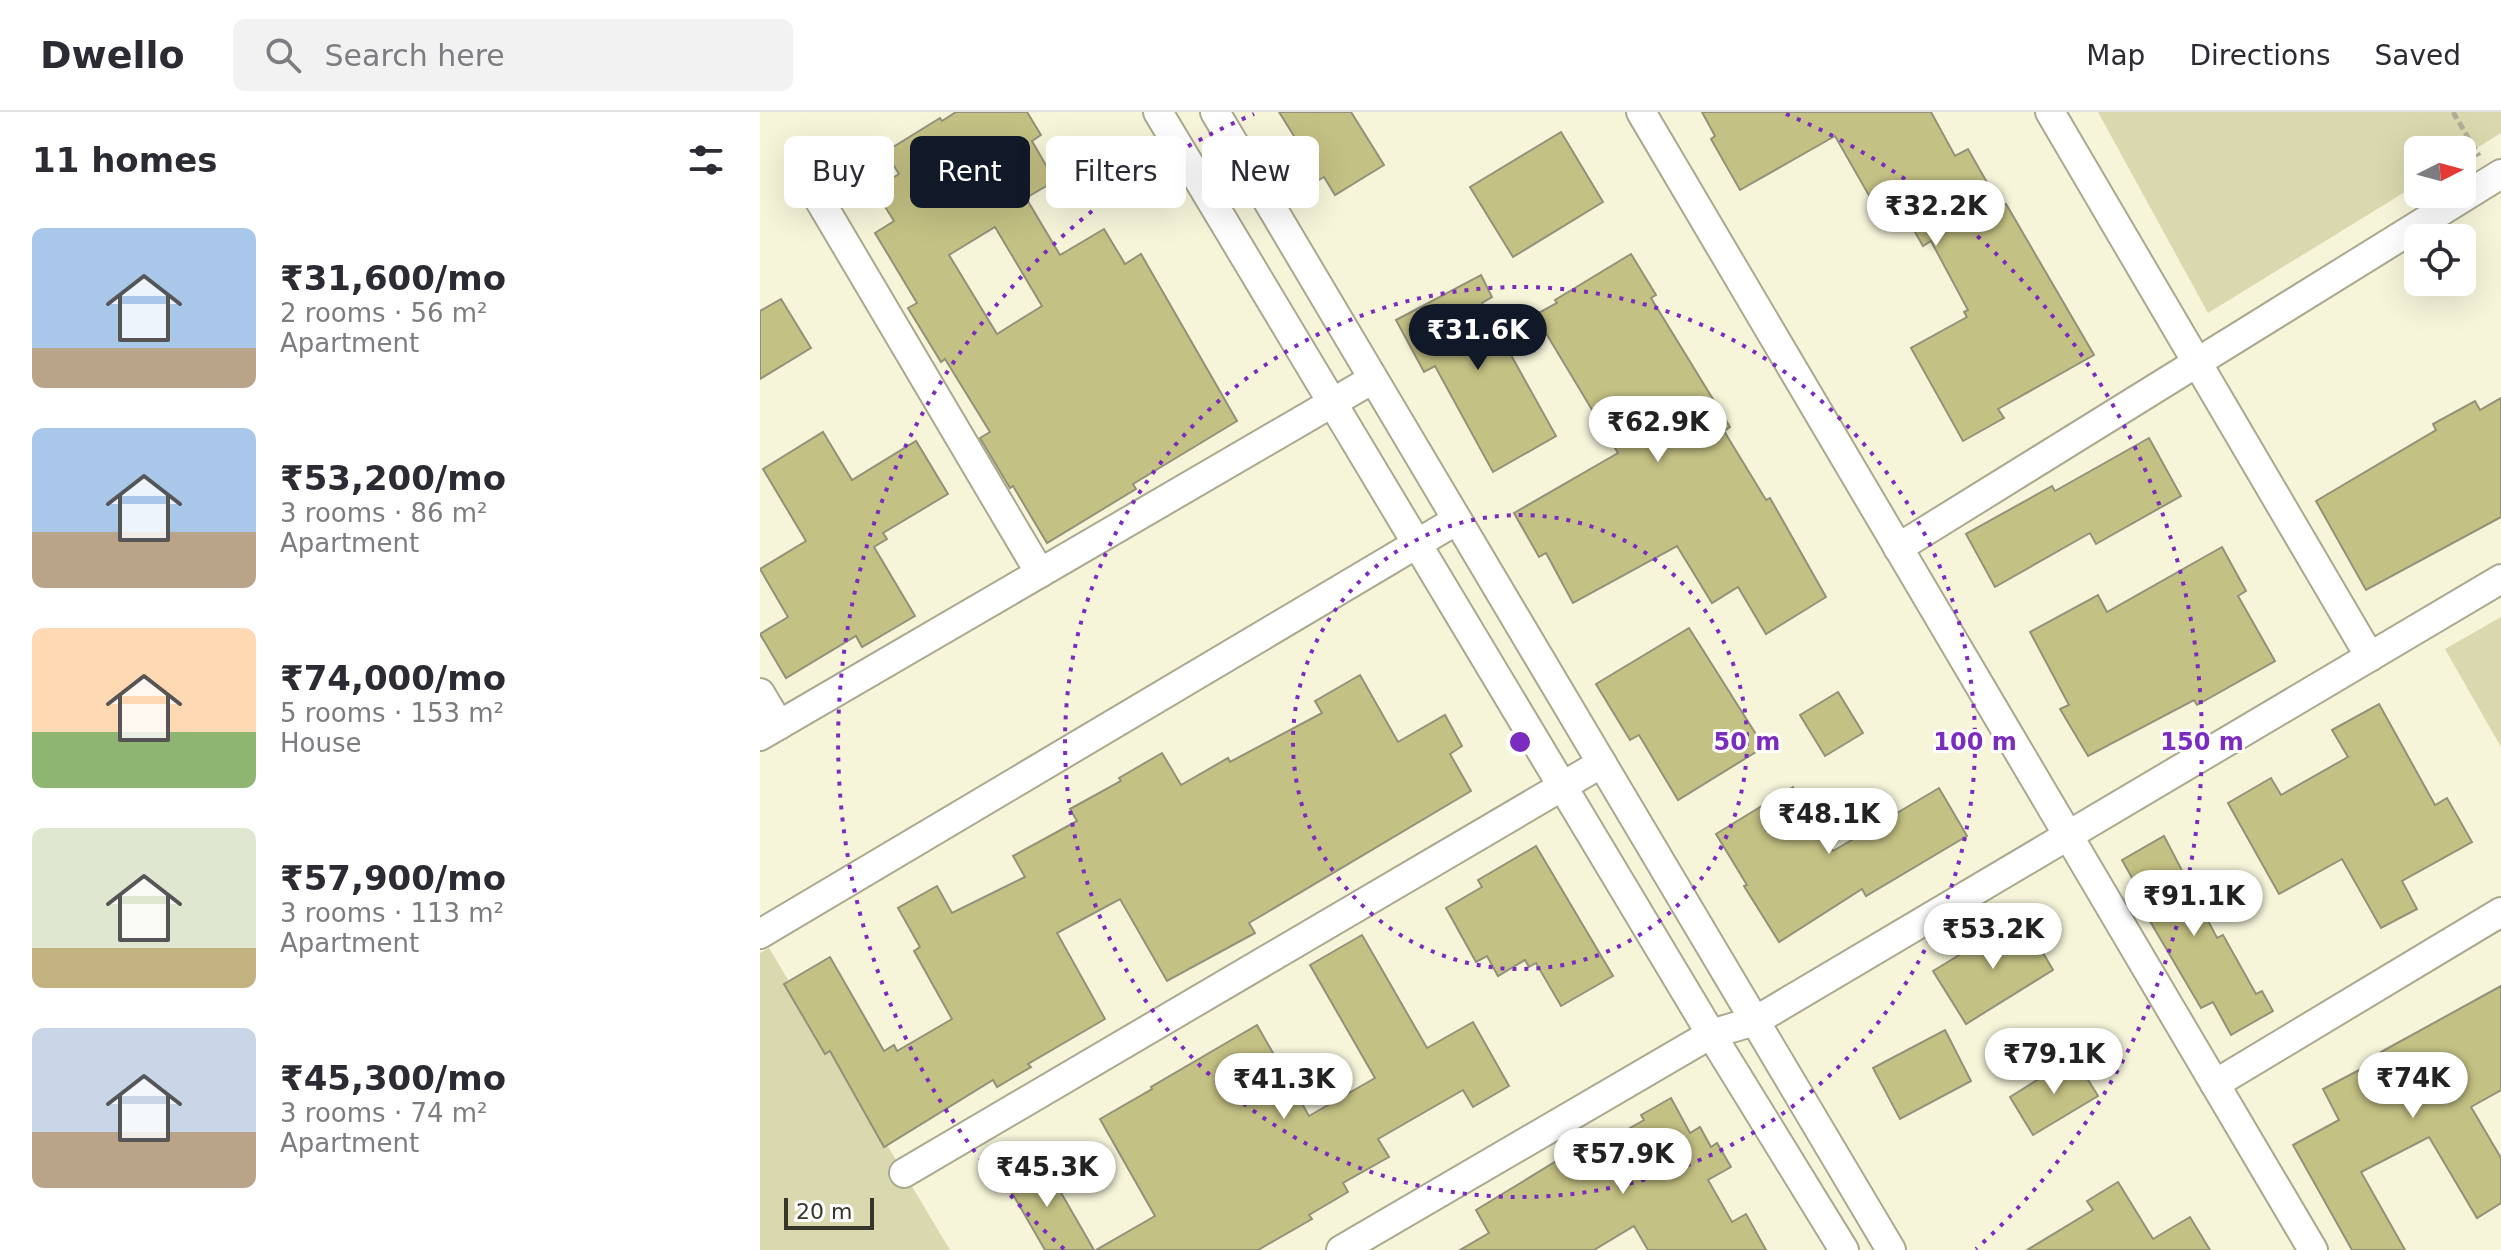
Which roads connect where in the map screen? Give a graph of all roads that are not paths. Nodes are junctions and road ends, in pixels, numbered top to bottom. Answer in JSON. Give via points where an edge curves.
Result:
{"nodes":[{"id":1,"x":1158,"y":112,"type":"edge"},
{"id":2,"x":1215,"y":112,"type":"edge"},
{"id":3,"x":1641,"y":112,"type":"edge"},
{"id":4,"x":2050,"y":112,"type":"edge"},
{"id":5,"x":2498,"y":182,"type":"edge"},
{"id":6,"x":824,"y":208,"type":"edge"},
{"id":7,"x":2197,"y":362,"type":"junction"},
{"id":8,"x":1373,"y":379,"type":"junction"},
{"id":9,"x":1333,"y":403,"type":"junction"},
{"id":10,"x":1457,"y":520,"type":"junction"},
{"id":11,"x":1418,"y":543,"type":"junction"},
{"id":12,"x":1898,"y":548,"type":"junction"},
{"id":13,"x":1040,"y":573,"type":"junction"},
{"id":14,"x":2501,"y":579,"type":"edge"},
{"id":15,"x":2370,"y":657,"type":"junction"},
{"id":16,"x":760,"y":693,"type":"edge"},
{"id":17,"x":770,"y":730,"type":"edge"},
{"id":18,"x":1602,"y":763,"type":"junction"},
{"id":19,"x":1562,"y":786,"type":"junction"},
{"id":20,"x":2068,"y":836,"type":"junction"},
{"id":21,"x":2501,"y":912,"type":"edge"},
{"id":22,"x":760,"y":934,"type":"edge"},
{"id":23,"x":1755,"y":1021,"type":"junction"},
{"id":24,"x":1711,"y":1034,"type":"junction"},
{"id":25,"x":2215,"y":1084,"type":"junction"},
{"id":26,"x":904,"y":1173,"type":"dead end"},
{"id":27,"x":1341,"y":1250,"type":"edge"},
{"id":28,"x":1844,"y":1250,"type":"edge"},
{"id":29,"x":1891,"y":1250,"type":"edge"},
{"id":30,"x":2313,"y":1250,"type":"edge"}],
"edges":[{"from":1,"to":9,"type":"street"},
{"from":2,"to":8,"type":"street"},
{"from":3,"to":12,"type":"street"},
{"from":4,"to":7,"type":"street"},
{"from":5,"to":7,"type":"street"},
{"from":6,"to":13,"type":"street"},
{"from":7,"to":12,"type":"street"},
{"from":7,"to":15,"type":"street"},
{"from":8,"to":9,"type":"street"},
{"from":8,"to":10,"type":"street"},
{"from":9,"to":11,"type":"street"},
{"from":9,"to":13,"type":"street"},
{"from":10,"to":11,"type":"street"},
{"from":10,"to":18,"type":"street"},
{"from":11,"to":19,"type":"street"},
{"from":11,"to":22,"type":"street"},
{"from":12,"to":20,"type":"street"},
{"from":13,"to":17,"type":"street"},
{"from":14,"to":15,"type":"street"},
{"from":15,"to":20,"type":"street"},
{"from":16,"to":17,"type":"street"},
{"from":18,"to":19,"type":"street"},
{"from":18,"to":23,"type":"street"},
{"from":19,"to":24,"type":"street"},
{"from":19,"to":26,"type":"street"},
{"from":20,"to":23,"type":"street"},
{"from":20,"to":25,"type":"street"},
{"from":21,"to":25,"type":"street"},
{"from":23,"to":24,"type":"street"},
{"from":23,"to":29,"type":"street"},
{"from":24,"to":27,"type":"street"},
{"from":24,"to":28,"type":"street"},
{"from":25,"to":30,"type":"street"}]}
